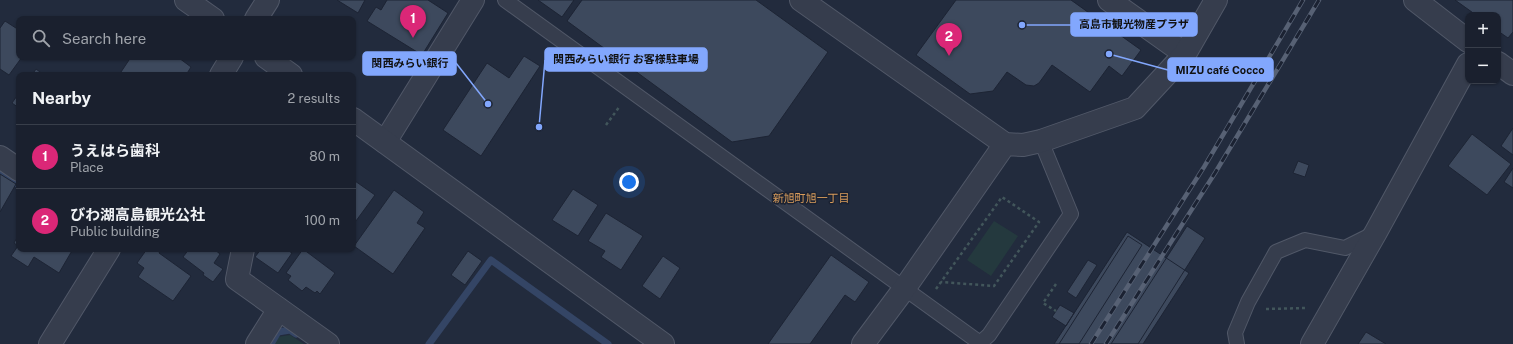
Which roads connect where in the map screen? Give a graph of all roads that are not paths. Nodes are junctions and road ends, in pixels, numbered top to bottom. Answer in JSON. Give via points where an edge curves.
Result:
{"nodes":[{"id":1,"x":186,"y":0,"type":"edge"},
{"id":2,"x":268,"y":0,"type":"edge"},
{"id":3,"x":474,"y":0,"type":"edge"},
{"id":4,"x":505,"y":0,"type":"edge"},
{"id":5,"x":801,"y":0,"type":"edge"},
{"id":6,"x":1109,"y":0,"type":"edge"},
{"id":7,"x":1216,"y":0,"type":"edge"},
{"id":8,"x":1415,"y":0,"type":"edge"},
{"id":9,"x":209,"y":16,"type":"edge"},
{"id":10,"x":258,"y":16,"type":"edge"},
{"id":11,"x":1465,"y":39,"type":"edge"},
{"id":12,"x":1185,"y":54,"type":"junction"},
{"id":13,"x":230,"y":60,"type":"edge"},
{"id":14,"x":270,"y":60,"type":"edge"},
{"id":15,"x":1501,"y":65,"type":"edge"},
{"id":16,"x":1465,"y":69,"type":"edge"},
{"id":17,"x":223,"y":72,"type":"edge"},
{"id":18,"x":287,"y":72,"type":"edge"},
{"id":19,"x":1513,"y":74,"type":"edge"},
{"id":20,"x":356,"y":121,"type":"edge"},
{"id":21,"x":1041,"y":141,"type":"junction"},
{"id":22,"x":386,"y":142,"type":"junction"},
{"id":23,"x":1004,"y":144,"type":"junction"},
{"id":24,"x":0,"y":156,"type":"edge"},
{"id":25,"x":16,"y":168,"type":"edge"},
{"id":26,"x":1376,"y":232,"type":"junction"},
{"id":27,"x":107,"y":252,"type":"edge"},
{"id":28,"x":242,"y":252,"type":"edge"},
{"id":29,"x":904,"y":289,"type":"junction"},
{"id":30,"x":279,"y":309,"type":"junction"},
{"id":31,"x":50,"y":344,"type":"edge"},
{"id":32,"x":257,"y":344,"type":"edge"},
{"id":33,"x":328,"y":344,"type":"edge"},
{"id":34,"x":663,"y":344,"type":"edge"},
{"id":35,"x":864,"y":344,"type":"edge"},
{"id":36,"x":1237,"y":344,"type":"edge"},
{"id":37,"x":1312,"y":344,"type":"edge"}],
"edges":[{"from":1,"to":9,"type":"street"},
{"from":2,"to":10,"type":"street"},
{"from":3,"to":22,"type":"street"},
{"from":4,"to":29,"type":"lane"},
{"from":5,"to":23,"type":"street"},
{"from":6,"to":12,"type":"street"},
{"from":7,"to":12,"type":"street"},
{"from":8,"to":11,"type":"street"},
{"from":12,"to":21,"type":"street","via":[[1135,108]]},
{"from":13,"to":17,"type":"street"},
{"from":14,"to":18,"type":"street"},
{"from":15,"to":19,"type":"street"},
{"from":16,"to":26,"type":"street"},
{"from":20,"to":22,"type":"street"},
{"from":21,"to":23,"type":"street","via":[[1023,145]]},
{"from":21,"to":29,"type":"lane","via":[[1071,214],[989,335],[980,343]]},
{"from":22,"to":34,"type":"street"},
{"from":23,"to":29,"type":"street"},
{"from":24,"to":25,"type":"street"},
{"from":26,"to":36,"type":"lane","via":[[1345,248],[1305,240],[1276,252],[1248,302],[1235,333]]},
{"from":26,"to":37,"type":"street"},
{"from":27,"to":31,"type":"street"},
{"from":28,"to":30,"type":"street","via":[[237,279]]},
{"from":29,"to":35,"type":"street"},
{"from":30,"to":32,"type":"street"},
{"from":30,"to":33,"type":"street"}]}
